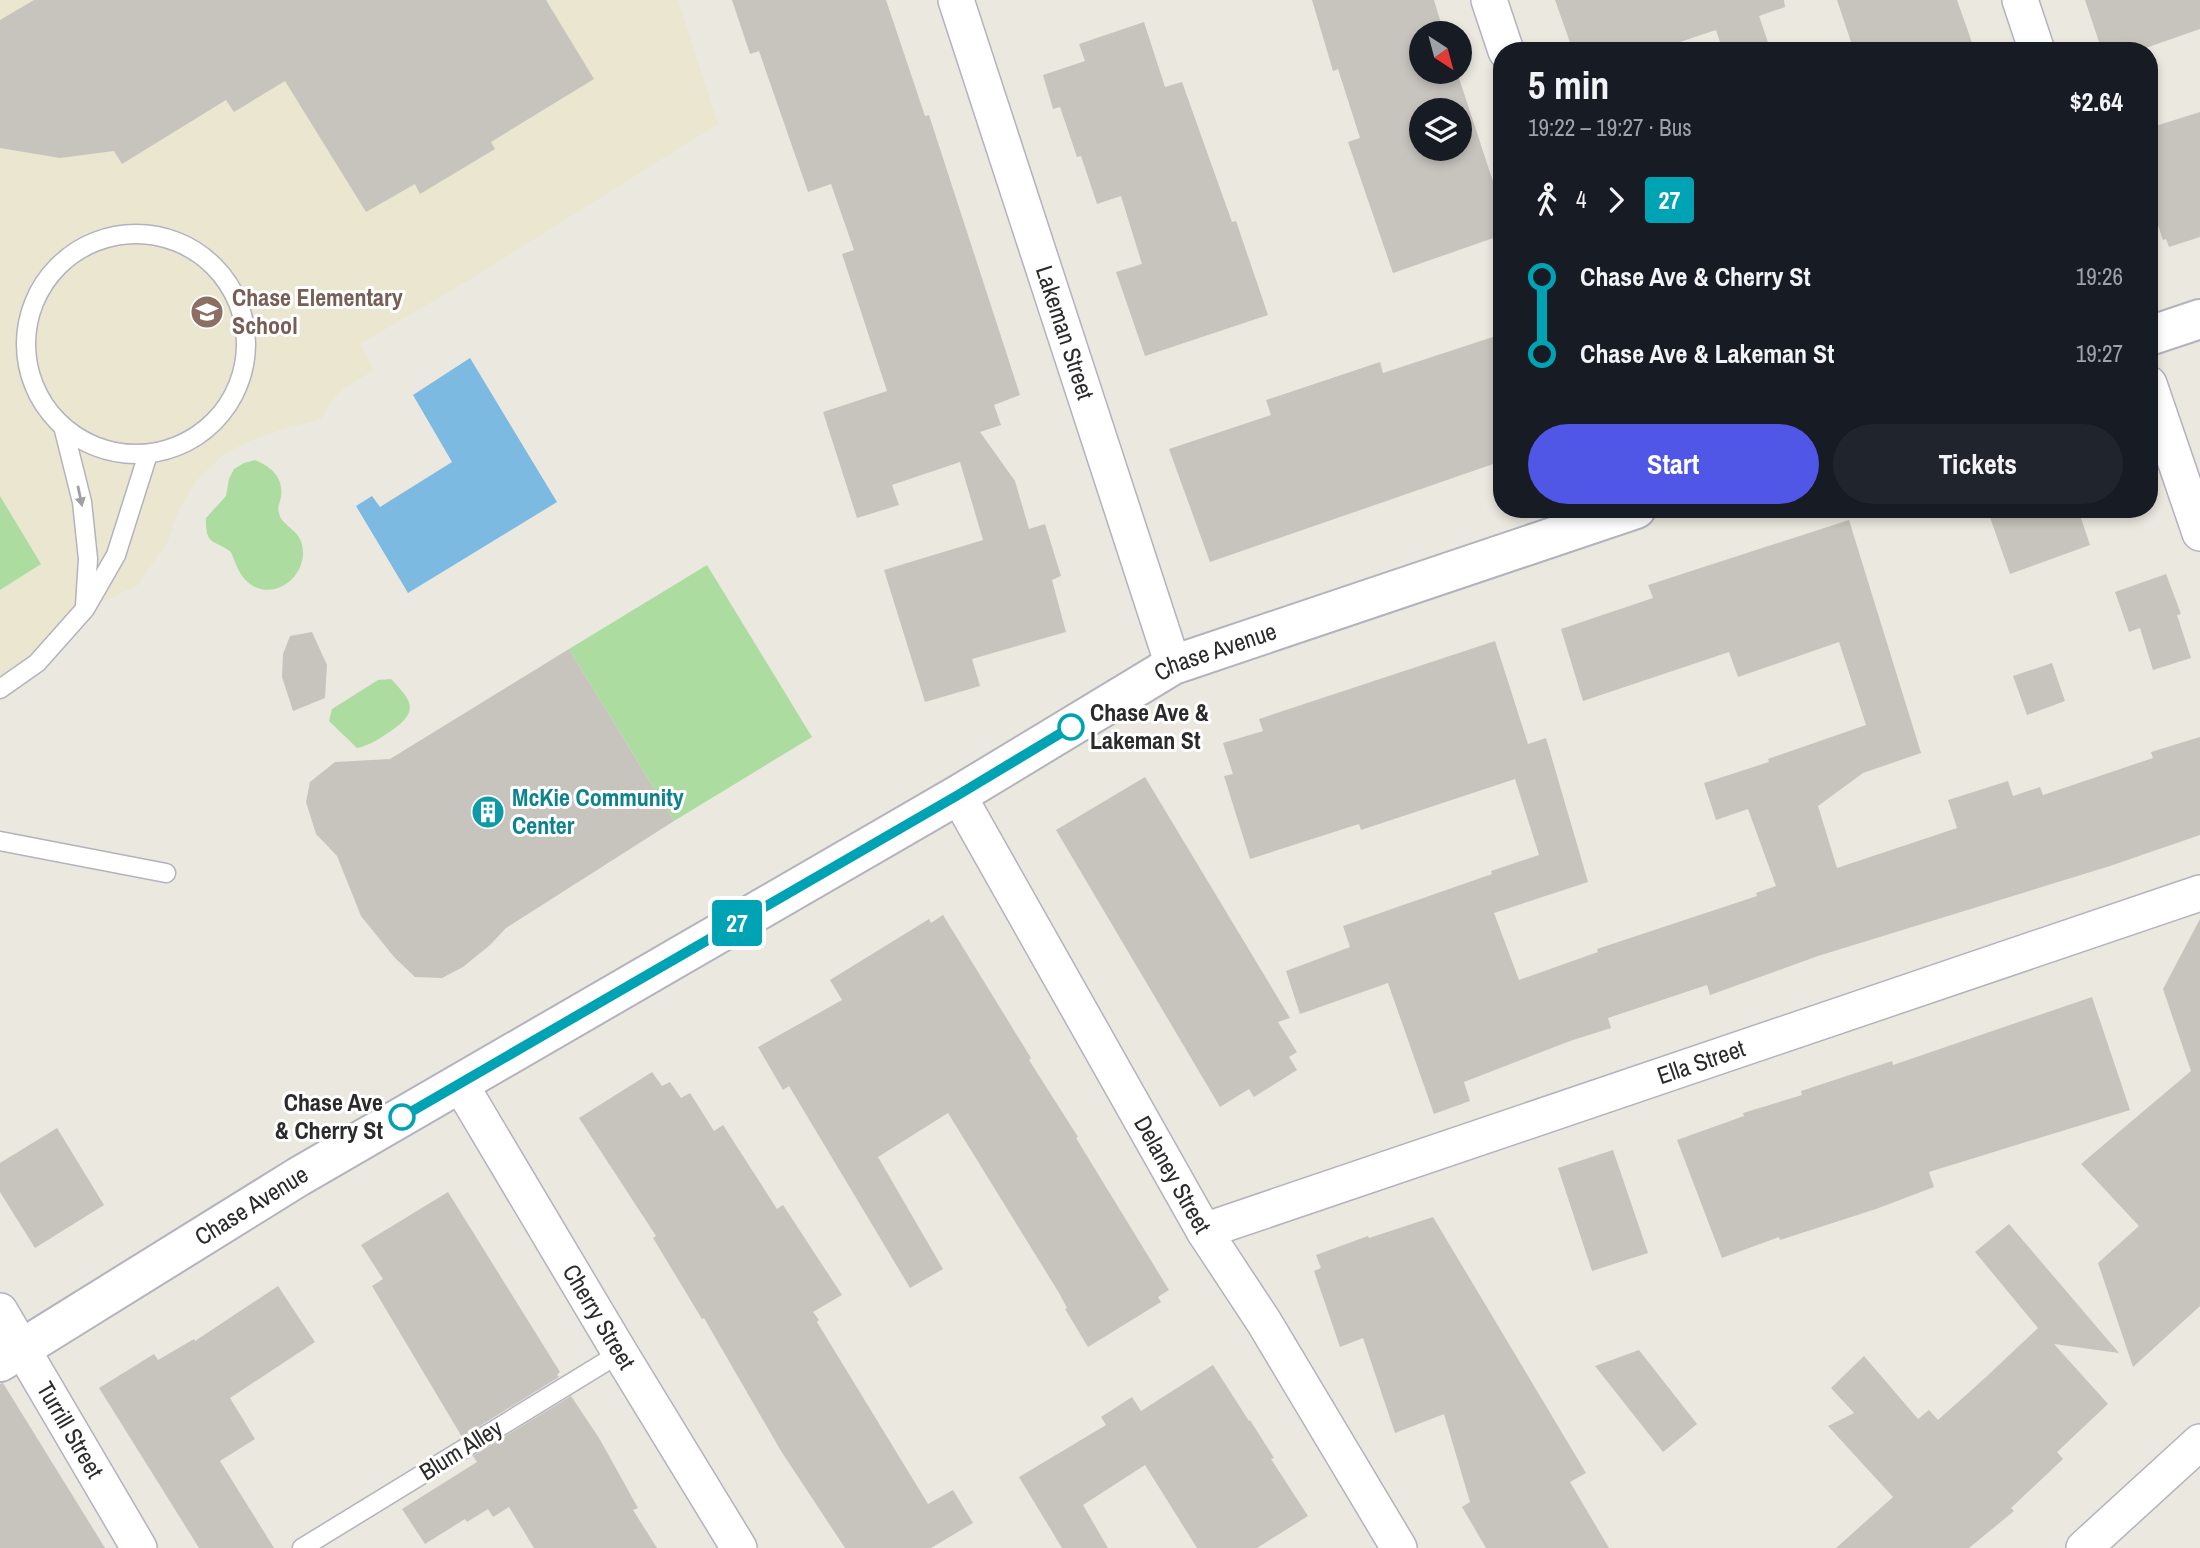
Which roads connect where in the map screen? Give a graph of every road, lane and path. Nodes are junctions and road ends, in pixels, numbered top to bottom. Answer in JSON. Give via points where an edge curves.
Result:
{"nodes":[{"id":1,"x":956,"y":0,"type":"edge"},
{"id":2,"x":1489,"y":0,"type":"edge"},
{"id":3,"x":2020,"y":0,"type":"edge"},
{"id":4,"x":1503,"y":42,"type":"edge"},
{"id":5,"x":2034,"y":42,"type":"edge"},
{"id":6,"x":2200,"y":319,"type":"edge"},
{"id":7,"x":2158,"y":333,"type":"edge"},
{"id":8,"x":2158,"y":410,"type":"edge"},
{"id":9,"x":64,"y":430,"type":"junction"},
{"id":10,"x":148,"y":454,"type":"junction"},
{"id":11,"x":1609,"y":518,"type":"edge"},
{"id":12,"x":2200,"y":533,"type":"edge"},
{"id":13,"x":85,"y":609,"type":"junction"},
{"id":14,"x":1173,"y":665,"type":"junction"},
{"id":15,"x":0,"y":689,"type":"edge"},
{"id":16,"x":958,"y":795,"type":"junction"},
{"id":17,"x":0,"y":841,"type":"edge"},
{"id":18,"x":166,"y":873,"type":"dead end"},
{"id":19,"x":2200,"y":893,"type":"edge"},
{"id":20,"x":460,"y":1084,"type":"junction"},
{"id":21,"x":1204,"y":1231,"type":"junction"},
{"id":22,"x":0,"y":1311,"type":"edge"},
{"id":23,"x":620,"y":1353,"type":"junction"},
{"id":24,"x":11,"y":1356,"type":"edge"},
{"id":25,"x":2200,"y":1442,"type":"edge"},
{"id":26,"x":139,"y":1548,"type":"edge"},
{"id":27,"x":302,"y":1548,"type":"edge"},
{"id":28,"x":739,"y":1548,"type":"edge"},
{"id":29,"x":1399,"y":1548,"type":"edge"},
{"id":30,"x":2084,"y":1548,"type":"edge"}],
"edges":[{"from":1,"to":14,"type":"street","name":"Lakeman Street"},
{"from":2,"to":4,"type":"street"},
{"from":3,"to":5,"type":"street"},
{"from":6,"to":7,"type":"street"},
{"from":8,"to":12,"type":"street"},
{"from":9,"to":10,"type":"lane","via":[[98,449]]},
{"from":9,"to":10,"type":"lane","via":[[39,400],[27,364],[27,325],[45,282],[72,254],[107,238],[145,234],[169,239],[204,257],[229,285],[244,321],[247,343],[240,381],[221,415],[192,439]]},
{"from":9,"to":13,"type":"lane","one_way":true,"via":[[82,502],[87,548]]},
{"from":10,"to":13,"type":"lane","via":[[116,555]]},
{"from":11,"to":14,"type":"street","name":"Chase Avenue"},
{"from":13,"to":15,"type":"lane","via":[[37,663]]},
{"from":14,"to":16,"type":"street","name":"Chase Avenue"},
{"from":16,"to":20,"type":"street","name":"Chase Avenue"},
{"from":16,"to":21,"type":"street","name":"Delaney Street"},
{"from":17,"to":18,"type":"lane"},
{"from":19,"to":21,"type":"street","name":"Ella Street"},
{"from":20,"to":23,"type":"street","name":"Cherry Street"},
{"from":20,"to":24,"type":"street","name":"Chase Avenue","via":[[298,1177]]},
{"from":21,"to":29,"type":"street","name":"Delaney Street"},
{"from":22,"to":24,"type":"street","name":"Turrill Street"},
{"from":23,"to":27,"type":"lane","name":"Blum Alley"},
{"from":23,"to":28,"type":"street","name":"Cherry Street"},
{"from":24,"to":26,"type":"street","name":"Turrill Street"},
{"from":25,"to":30,"type":"street"}]}
